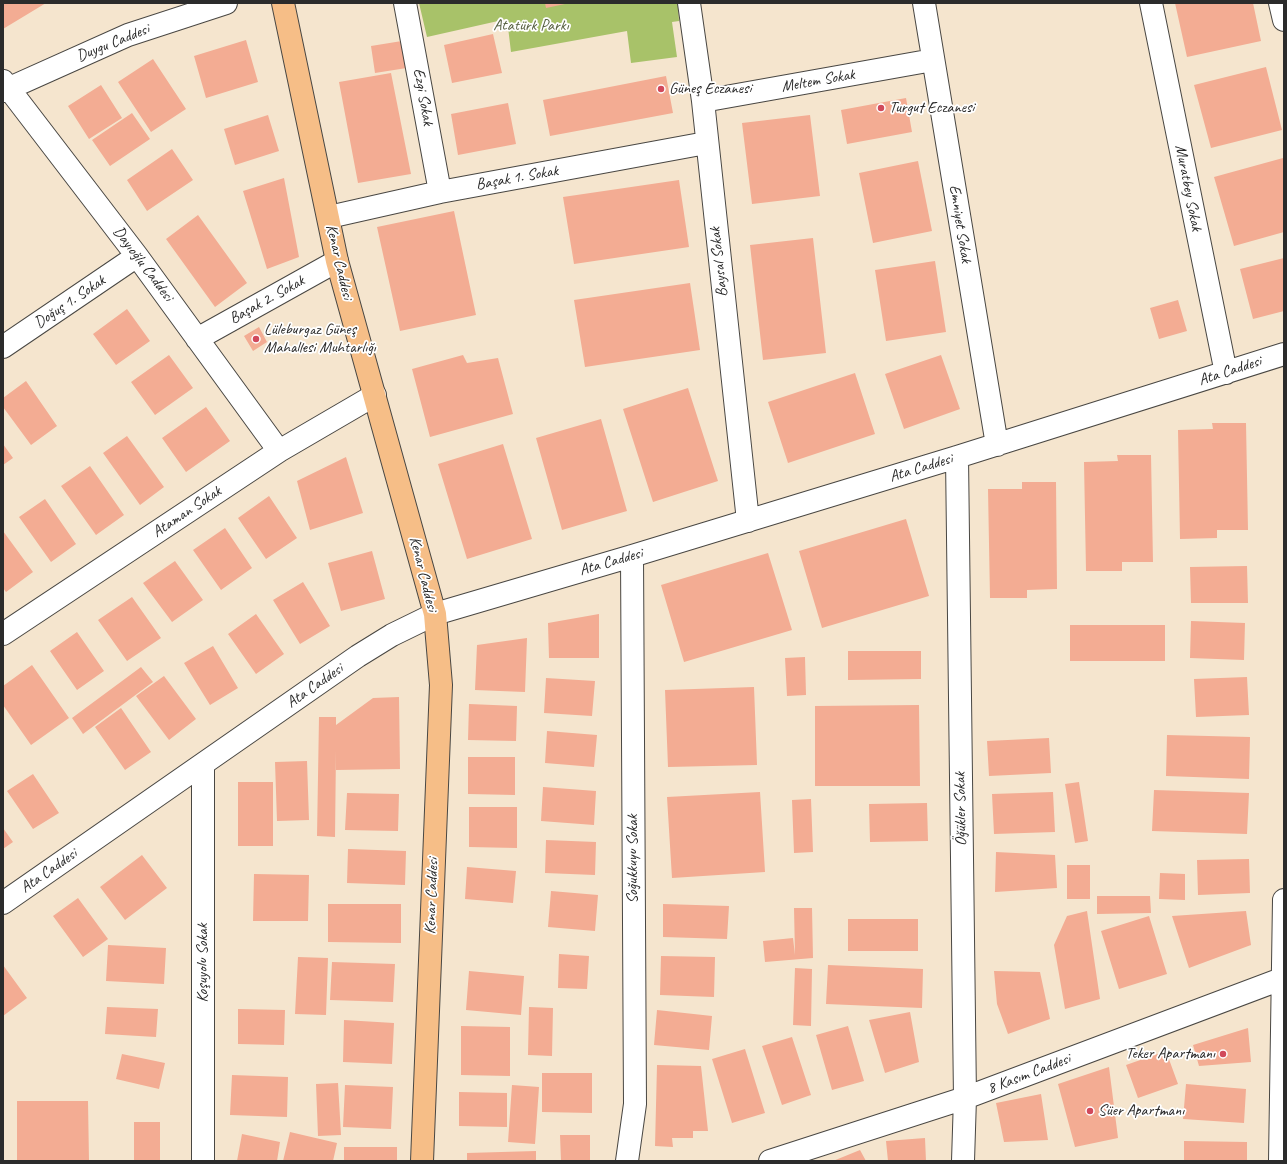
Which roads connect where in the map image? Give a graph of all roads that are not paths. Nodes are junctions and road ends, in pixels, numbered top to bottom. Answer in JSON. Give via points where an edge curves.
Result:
{"nodes":[{"id":1,"x":226,"y":3,"type":"edge"},
{"id":2,"x":282,"y":3,"type":"edge"},
{"id":3,"x":405,"y":3,"type":"edge"},
{"id":4,"x":689,"y":3,"type":"edge"},
{"id":5,"x":924,"y":3,"type":"edge"},
{"id":6,"x":1152,"y":3,"type":"edge"},
{"id":7,"x":1280,"y":3,"type":"edge"},
{"id":8,"x":1284,"y":20,"type":"edge"},
{"id":9,"x":933,"y":60,"type":"junction"},
{"id":10,"x":5,"y":86,"type":"edge"},
{"id":11,"x":703,"y":101,"type":"junction"},
{"id":12,"x":706,"y":143,"type":"junction"},
{"id":13,"x":440,"y":192,"type":"junction"},
{"id":14,"x":329,"y":217,"type":"junction"},
{"id":15,"x":137,"y":256,"type":"junction"},
{"id":16,"x":338,"y":261,"type":"junction"},
{"id":17,"x":197,"y":338,"type":"junction"},
{"id":18,"x":3,"y":347,"type":"edge"},
{"id":19,"x":1284,"y":354,"type":"edge"},
{"id":20,"x":1226,"y":373,"type":"junction"},
{"id":21,"x":374,"y":395,"type":"junction"},
{"id":22,"x":997,"y":445,"type":"junction"},
{"id":23,"x":279,"y":451,"type":"junction"},
{"id":24,"x":957,"y":457,"type":"junction"},
{"id":25,"x":748,"y":521,"type":"junction"},
{"id":26,"x":632,"y":556,"type":"junction"},
{"id":27,"x":434,"y":614,"type":"junction"},
{"id":28,"x":3,"y":634,"type":"edge"},
{"id":29,"x":202,"y":766,"type":"junction"},
{"id":30,"x":1284,"y":900,"type":"edge"},
{"id":31,"x":3,"y":903,"type":"edge"},
{"id":32,"x":1283,"y":978,"type":"edge"},
{"id":33,"x":965,"y":1098,"type":"junction"},
{"id":34,"x":203,"y":1161,"type":"edge"},
{"id":35,"x":422,"y":1161,"type":"edge"},
{"id":36,"x":627,"y":1161,"type":"edge"},
{"id":37,"x":770,"y":1161,"type":"edge"},
{"id":38,"x":963,"y":1161,"type":"edge"},
{"id":39,"x":1280,"y":1161,"type":"edge"}],
"edges":[{"from":1,"to":10,"type":"street","name":"Duygu Caddesi","via":[[128,35]]},
{"from":2,"to":14,"type":"main road","name":"Kenar Caddesi"},
{"from":3,"to":13,"type":"street","name":"Ezgi Sokak"},
{"from":4,"to":11,"type":"street","name":"Baysal Sokak"},
{"from":5,"to":9,"type":"street","name":"Emniyet Sokak"},
{"from":6,"to":20,"type":"street","name":"Muratbey Sokak"},
{"from":7,"to":8,"type":"street"},
{"from":9,"to":11,"type":"street","name":"Meltem Sokak"},
{"from":9,"to":22,"type":"street","name":"Emniyet Sokak"},
{"from":10,"to":15,"type":"street","name":"Dayıoğlu Caddesi"},
{"from":11,"to":12,"type":"street","name":"Baysal Sokak"},
{"from":12,"to":13,"type":"street","name":"Başak 1. Sokak"},
{"from":12,"to":25,"type":"street","name":"Baysal Sokak"},
{"from":13,"to":14,"type":"street","name":"Başak 1. Sokak"},
{"from":14,"to":16,"type":"main road","name":"Kenar Caddesi"},
{"from":15,"to":17,"type":"street","name":"Dayıoğlu Caddesi"},
{"from":15,"to":18,"type":"street","name":"Doğuş 1. Sokak"},
{"from":16,"to":17,"type":"street","name":"Başak 2. Sokak"},
{"from":16,"to":21,"type":"main road","name":"Kenar Caddesi"},
{"from":17,"to":23,"type":"street","name":"Dayıoğlu Caddesi"},
{"from":19,"to":20,"type":"street","name":"Ata Caddesi"},
{"from":20,"to":22,"type":"street","name":"Ata Caddesi"},
{"from":21,"to":23,"type":"street","name":"Ataman Sokak"},
{"from":21,"to":27,"type":"main road","name":"Kenar Caddesi"},
{"from":22,"to":24,"type":"street","name":"Ata Caddesi"},
{"from":23,"to":28,"type":"street","name":"Ataman Sokak"},
{"from":24,"to":25,"type":"street","name":"Ata Caddesi"},
{"from":24,"to":33,"type":"street","name":"Öğükler Sokak"},
{"from":25,"to":26,"type":"street","name":"Ata Caddesi"},
{"from":26,"to":27,"type":"street","name":"Ata Caddesi"},
{"from":26,"to":36,"type":"street","name":"Soğukkuyu Sokak","via":[[635,1104]]},
{"from":27,"to":29,"type":"street","name":"Ata Caddesi","via":[[358,656]]},
{"from":27,"to":35,"type":"main road","name":"Kenar Caddesi","via":[[441,685]]},
{"from":29,"to":31,"type":"street","name":"Ata Caddesi"},
{"from":29,"to":34,"type":"street","name":"Koşuyolu Sokak"},
{"from":30,"to":32,"type":"street"},
{"from":32,"to":33,"type":"street","name":"8 Kasım Caddesi"},
{"from":32,"to":39,"type":"street"},
{"from":33,"to":37,"type":"street","name":"8 Kasım Caddesi"},
{"from":33,"to":38,"type":"street","name":"Öğükler Sokak"}]}
